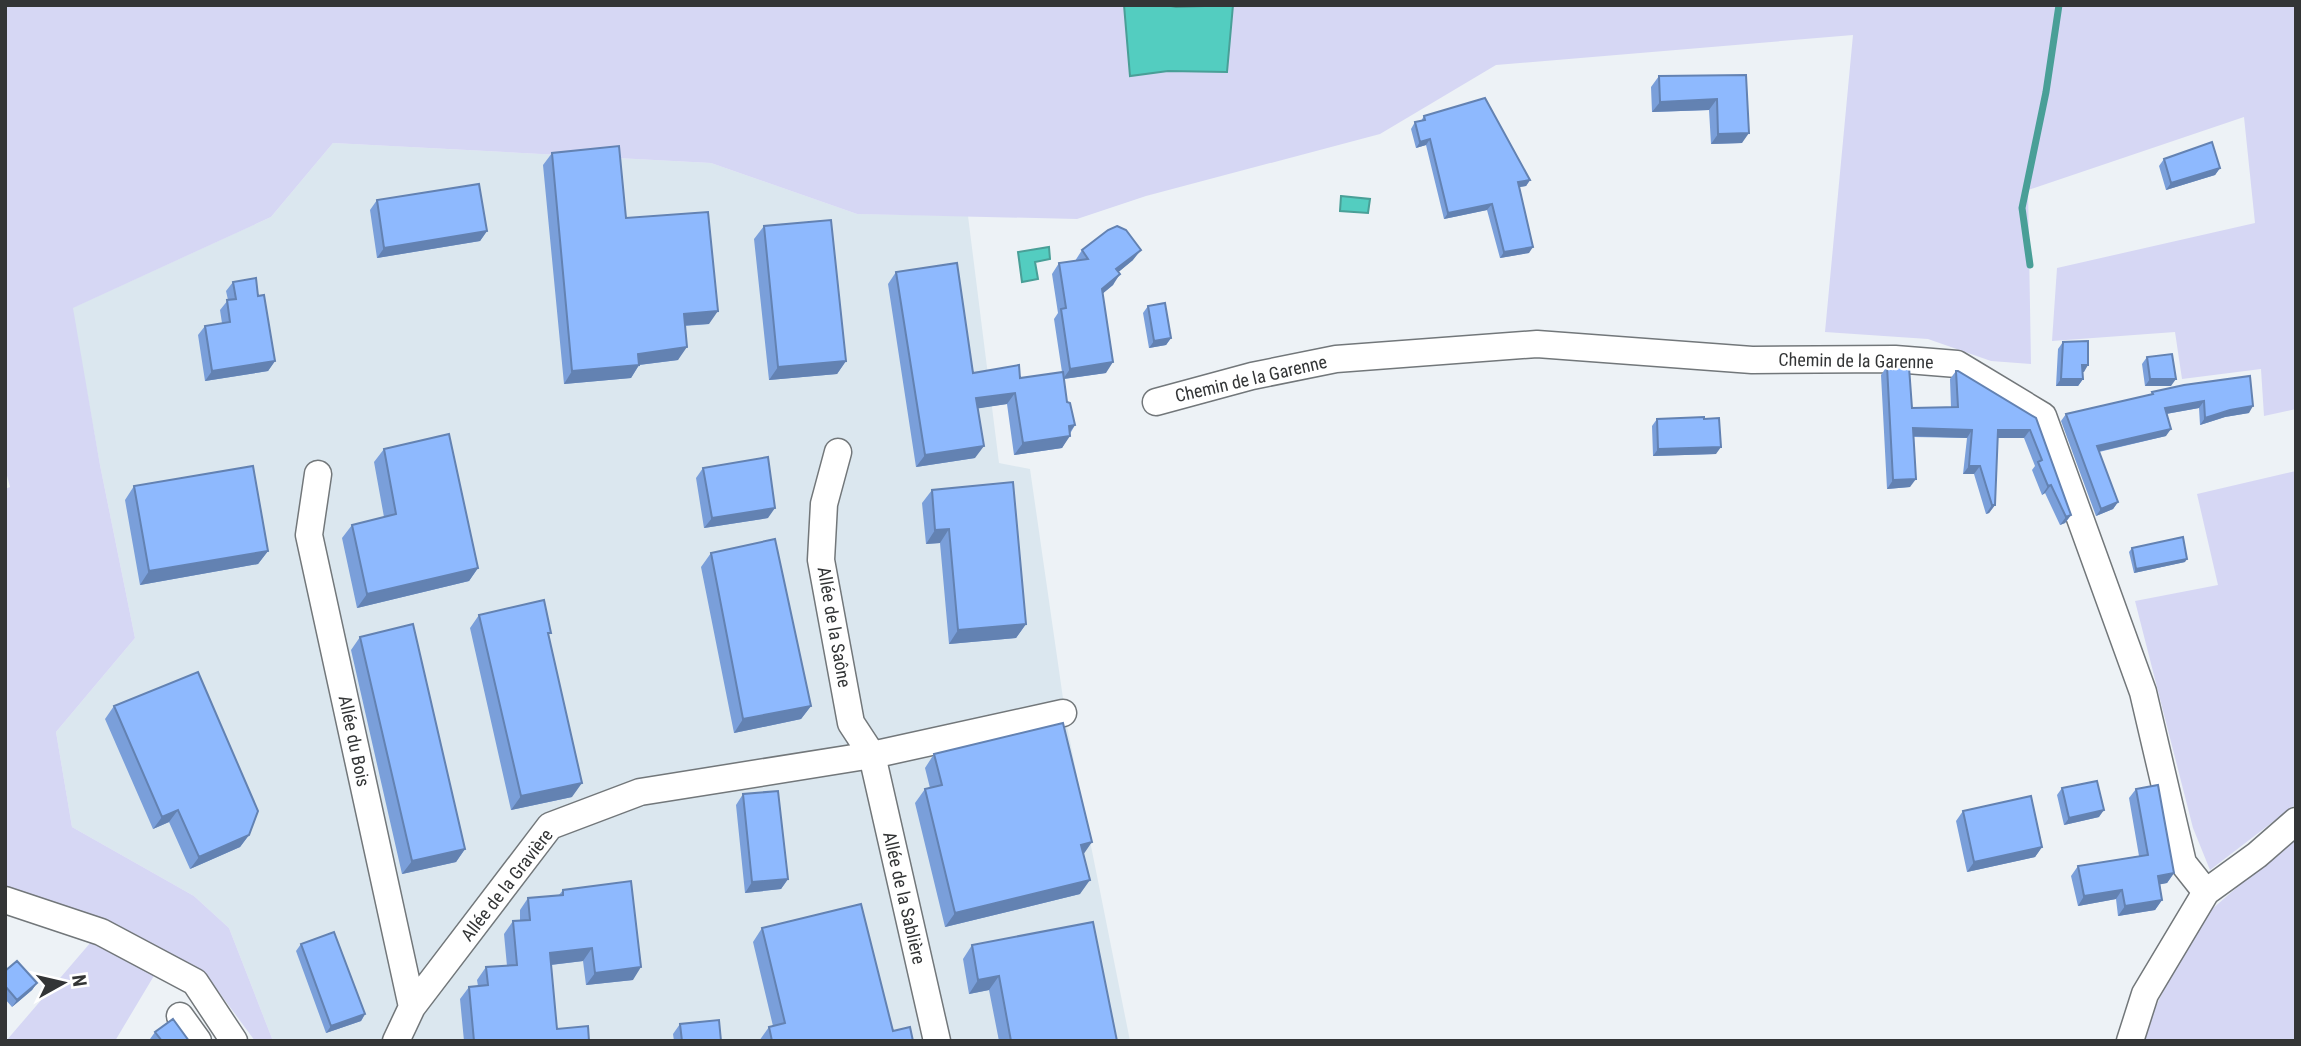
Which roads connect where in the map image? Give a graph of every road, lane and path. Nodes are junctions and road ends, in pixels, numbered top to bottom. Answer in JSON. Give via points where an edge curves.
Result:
{"nodes":[{"id":1,"x":1156,"y":402,"type":"dead end"},
{"id":2,"x":838,"y":452,"type":"dead end"},
{"id":3,"x":318,"y":474,"type":"dead end"},
{"id":4,"x":1063,"y":713,"type":"dead end"},
{"id":5,"x":872,"y":755,"type":"junction"},
{"id":6,"x":2296,"y":821,"type":"edge"},
{"id":7,"x":2206,"y":892,"type":"junction"},
{"id":8,"x":5,"y":900,"type":"edge"},
{"id":9,"x":412,"y":1007,"type":"junction"},
{"id":10,"x":180,"y":1016,"type":"dead end"},
{"id":11,"x":198,"y":1041,"type":"edge"},
{"id":12,"x":234,"y":1041,"type":"edge"},
{"id":13,"x":396,"y":1041,"type":"edge"},
{"id":14,"x":937,"y":1041,"type":"edge"},
{"id":15,"x":2130,"y":1041,"type":"edge"}],
"edges":[{"from":1,"to":7,"type":"street","name":"Chemin de la Garenne","via":[[1336,359],[1537,344],[1752,360],[1895,359],[1957,364],[2043,416],[2143,692],[2183,863]]},
{"from":2,"to":5,"type":"street","name":"Allée de la Saône","via":[[824,504],[821,560],[851,723]]},
{"from":3,"to":9,"type":"street","name":"Allée du Bois","via":[[309,535]]},
{"from":4,"to":5,"type":"street"},
{"from":5,"to":9,"type":"street","name":"Allée de la Gravière","via":[[640,792],[550,826]]},
{"from":5,"to":14,"type":"street","name":"Allée de la Sablière"},
{"from":6,"to":7,"type":"street"},
{"from":7,"to":15,"type":"street","via":[[2146,994]]},
{"from":8,"to":12,"type":"street","via":[[101,932],[195,982]]},
{"from":9,"to":13,"type":"street","name":"Allée de la Gravière"},
{"from":10,"to":11,"type":"street"}]}
